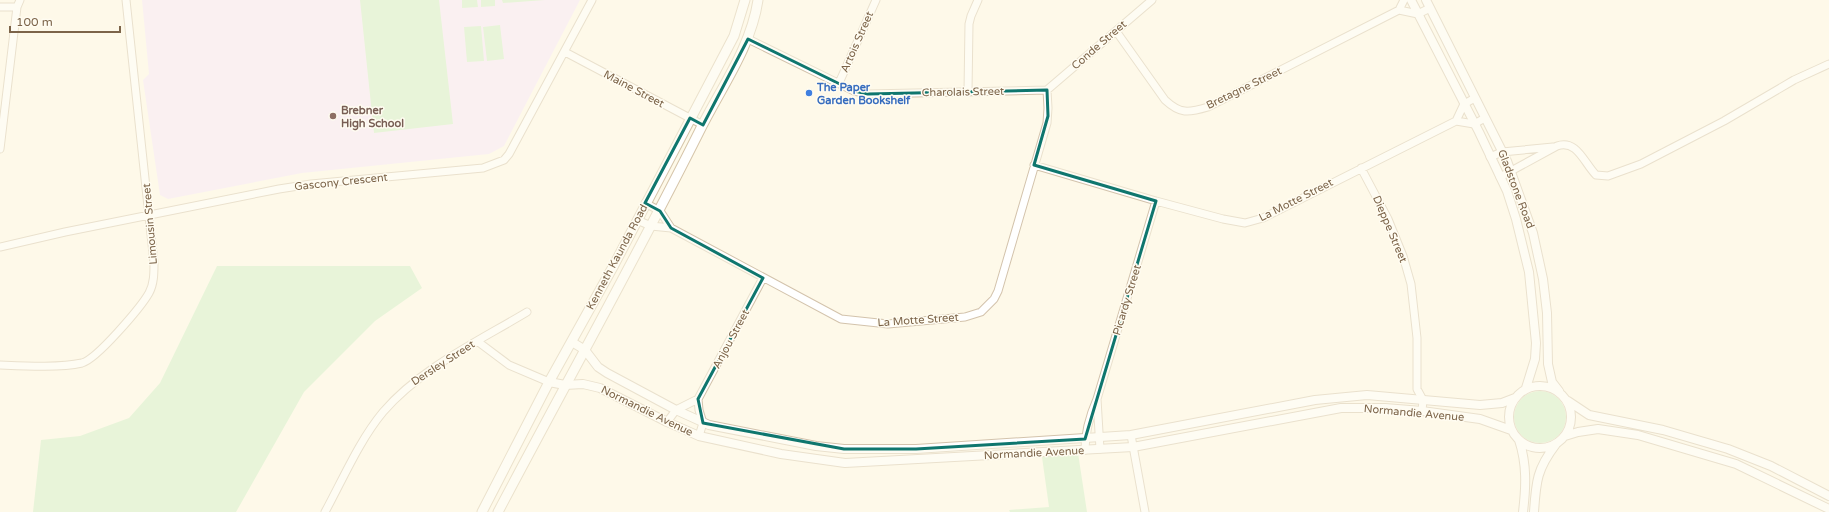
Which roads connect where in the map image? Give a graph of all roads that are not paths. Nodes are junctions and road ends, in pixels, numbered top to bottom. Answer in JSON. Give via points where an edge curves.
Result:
{"nodes":[{"id":1,"x":126,"y":0,"type":"edge"},
{"id":2,"x":592,"y":0,"type":"edge"},
{"id":3,"x":745,"y":0,"type":"edge"},
{"id":4,"x":758,"y":0,"type":"edge"},
{"id":5,"x":876,"y":0,"type":"edge"},
{"id":6,"x":978,"y":0,"type":"edge"},
{"id":7,"x":1152,"y":0,"type":"edge"},
{"id":8,"x":1404,"y":0,"type":"edge"},
{"id":9,"x":1411,"y":0,"type":"edge"},
{"id":10,"x":1426,"y":0,"type":"edge"},
{"id":11,"x":19,"y":4,"type":"edge"},
{"id":12,"x":0,"y":7,"type":"edge"},
{"id":13,"x":1430,"y":8,"type":"junction"},
{"id":14,"x":1399,"y":10,"type":"junction"},
{"id":15,"x":1418,"y":14,"type":"junction"},
{"id":16,"x":1116,"y":31,"type":"junction"},
{"id":17,"x":748,"y":39,"type":"junction"},
{"id":18,"x":565,"y":52,"type":"junction"},
{"id":19,"x":1829,"y":64,"type":"edge"},
{"id":20,"x":839,"y":83,"type":"junction"},
{"id":21,"x":1047,"y":90,"type":"junction"},
{"id":22,"x":968,"y":91,"type":"junction"},
{"id":23,"x":1475,"y":98,"type":"junction"},
{"id":24,"x":1464,"y":104,"type":"junction"},
{"id":25,"x":690,"y":118,"type":"junction"},
{"id":26,"x":1485,"y":118,"type":"junction"},
{"id":27,"x":1456,"y":121,"type":"junction"},
{"id":28,"x":1474,"y":124,"type":"junction"},
{"id":29,"x":703,"y":125,"type":"junction"},
{"id":30,"x":1,"y":129,"type":"edge"},
{"id":31,"x":1557,"y":146,"type":"junction"},
{"id":32,"x":0,"y":149,"type":"edge"},
{"id":33,"x":1502,"y":152,"type":"junction"},
{"id":34,"x":1490,"y":157,"type":"junction"},
{"id":35,"x":1034,"y":165,"type":"junction"},
{"id":36,"x":1361,"y":168,"type":"junction"},
{"id":37,"x":1512,"y":172,"type":"junction"},
{"id":38,"x":1500,"y":177,"type":"junction"},
{"id":39,"x":1156,"y":201,"type":"junction"},
{"id":40,"x":645,"y":203,"type":"junction"},
{"id":41,"x":660,"y":211,"type":"junction"},
{"id":42,"x":149,"y":215,"type":"junction"},
{"id":43,"x":637,"y":220,"type":"junction"},
{"id":44,"x":651,"y":226,"type":"junction"},
{"id":45,"x":672,"y":228,"type":"junction"},
{"id":46,"x":0,"y":247,"type":"edge"},
{"id":47,"x":614,"y":265,"type":"junction"},
{"id":48,"x":627,"y":271,"type":"junction"},
{"id":49,"x":763,"y":278,"type":"junction"},
{"id":50,"x":527,"y":312,"type":"dead end"},
{"id":51,"x":477,"y":341,"type":"junction"},
{"id":52,"x":572,"y":342,"type":"junction"},
{"id":53,"x":585,"y":350,"type":"junction"},
{"id":54,"x":0,"y":365,"type":"edge"},
{"id":55,"x":549,"y":382,"type":"junction"},
{"id":56,"x":565,"y":385,"type":"junction"},
{"id":57,"x":1526,"y":388,"type":"junction"},
{"id":58,"x":1417,"y":389,"type":"junction"},
{"id":59,"x":1559,"y":391,"type":"junction"},
{"id":60,"x":1408,"y":398,"type":"junction"},
{"id":61,"x":1515,"y":398,"type":"junction"},
{"id":62,"x":698,"y":399,"type":"junction"},
{"id":63,"x":1097,"y":399,"type":"junction"},
{"id":64,"x":1423,"y":400,"type":"junction"},
{"id":65,"x":1568,"y":401,"type":"junction"},
{"id":66,"x":676,"y":410,"type":"junction"},
{"id":67,"x":1406,"y":410,"type":"junction"},
{"id":68,"x":1422,"y":411,"type":"junction"},
{"id":69,"x":667,"y":422,"type":"junction"},
{"id":70,"x":703,"y":423,"type":"junction"},
{"id":71,"x":1511,"y":430,"type":"junction"},
{"id":72,"x":1131,"y":435,"type":"junction"},
{"id":73,"x":700,"y":436,"type":"junction"},
{"id":74,"x":1565,"y":436,"type":"junction"},
{"id":75,"x":1085,"y":438,"type":"junction"},
{"id":76,"x":1099,"y":438,"type":"junction"},
{"id":77,"x":1519,"y":440,"type":"junction"},
{"id":78,"x":1556,"y":444,"type":"junction"},
{"id":79,"x":816,"y":446,"type":"junction"},
{"id":80,"x":1133,"y":447,"type":"junction"},
{"id":81,"x":1085,"y":450,"type":"junction"},
{"id":82,"x":1100,"y":450,"type":"junction"},
{"id":83,"x":814,"y":460,"type":"junction"},
{"id":84,"x":1829,"y":496,"type":"edge"},
{"id":85,"x":1829,"y":509,"type":"edge"},
{"id":86,"x":325,"y":512,"type":"edge"},
{"id":87,"x":482,"y":512,"type":"edge"},
{"id":88,"x":498,"y":512,"type":"edge"},
{"id":89,"x":1145,"y":512,"type":"edge"},
{"id":90,"x":1523,"y":512,"type":"edge"},
{"id":91,"x":1534,"y":512,"type":"edge"}],
"edges":[{"from":1,"to":42,"type":"street","name":"Limousin Street"},
{"from":2,"to":18,"type":"street","name":"Gascony Crescent"},
{"from":3,"to":25,"type":"main road","name":"Kenneth Kaunda Road","via":[[734,36]]},
{"from":4,"to":17,"type":"main road","name":"Kenneth Kaunda Road","via":[[757,12]]},
{"from":5,"to":20,"type":"street","name":"Artois Street"},
{"from":6,"to":22,"type":"street","via":[[969,24]]},
{"from":7,"to":16,"type":"street","name":"Conde Street"},
{"from":8,"to":14,"type":"street"},
{"from":9,"to":15,"type":"street","name":"Gladstone Road"},
{"from":10,"to":13,"type":"street","name":"Gladstone Road"},
{"from":11,"to":12,"type":"street"},
{"from":11,"to":30,"type":"street"},
{"from":13,"to":15,"type":"street"},
{"from":13,"to":23,"type":"street","name":"Gladstone Road"},
{"from":14,"to":15,"type":"street"},
{"from":14,"to":16,"type":"street","name":"Bretagne Street","via":[[1208,107],[1184,112],[1164,100]]},
{"from":15,"to":24,"type":"street","name":"Gladstone Road"},
{"from":16,"to":21,"type":"street","name":"Conde Street"},
{"from":17,"to":20,"type":"street","name":"Charolais Street"},
{"from":17,"to":29,"type":"main road","name":"Kenneth Kaunda Road"},
{"from":18,"to":25,"type":"street","name":"Maine Street"},
{"from":18,"to":42,"type":"street","name":"Gascony Crescent","via":[[513,149],[504,160],[496,164],[483,168],[305,185],[236,196]]},
{"from":19,"to":31,"type":"street","via":[[1794,80],[1724,121],[1641,164],[1612,175],[1596,174],[1570,145]]},
{"from":20,"to":22,"type":"street","name":"Charolais Street","via":[[854,91],[868,94]]},
{"from":21,"to":22,"type":"street","name":"Charolais Street"},
{"from":21,"to":35,"type":"street","name":"La Motte Street","via":[[1048,116]]},
{"from":23,"to":24,"type":"street"},
{"from":23,"to":26,"type":"street","name":"Gladstone Road"},
{"from":24,"to":27,"type":"street"},
{"from":24,"to":28,"type":"street","name":"Gladstone Road"},
{"from":25,"to":29,"type":"street","name":"Maine Street"},
{"from":25,"to":40,"type":"main road","name":"Kenneth Kaunda Road"},
{"from":26,"to":28,"type":"street"},
{"from":26,"to":33,"type":"street","name":"Gladstone Road"},
{"from":27,"to":28,"type":"street"},
{"from":27,"to":36,"type":"street","name":"La Motte Street"},
{"from":28,"to":34,"type":"street","name":"Gladstone Road"},
{"from":29,"to":41,"type":"main road","name":"Kenneth Kaunda Road"},
{"from":30,"to":32,"type":"street"},
{"from":31,"to":33,"type":"street"},
{"from":31,"to":37,"type":"street"},
{"from":33,"to":34,"type":"street"},
{"from":33,"to":37,"type":"street","name":"Gladstone Road"},
{"from":34,"to":38,"type":"street","name":"Gladstone Road"},
{"from":35,"to":39,"type":"street","name":"La Motte Street"},
{"from":35,"to":49,"type":"street","name":"La Motte Street","via":[[998,291],[987,306],[975,315],[888,324],[841,319]]},
{"from":36,"to":39,"type":"street","name":"La Motte Street","via":[[1263,218],[1250,222],[1235,222]]},
{"from":36,"to":58,"type":"street","name":"Dieppe Street","via":[[1388,219],[1403,256],[1410,284],[1417,338]]},
{"from":37,"to":38,"type":"street"},
{"from":37,"to":59,"type":"street","name":"Gladstone Road","via":[[1533,234],[1543,279],[1549,370],[1552,382]]},
{"from":38,"to":57,"type":"street","name":"Gladstone Road","via":[[1507,191],[1524,249],[1531,290],[1536,348]]},
{"from":39,"to":63,"type":"street","name":"Picardy Street"},
{"from":40,"to":41,"type":"street","name":"La Motte Street"},
{"from":40,"to":43,"type":"main road","name":"Kenneth Kaunda Road"},
{"from":41,"to":44,"type":"main road","name":"Kenneth Kaunda Road"},
{"from":41,"to":45,"type":"street","name":"La Motte Street"},
{"from":42,"to":46,"type":"street","name":"Gascony Crescent"},
{"from":42,"to":54,"type":"street","name":"Limousin Street","via":[[154,263],[152,285],[143,301],[103,349],[91,359],[73,364]]},
{"from":43,"to":44,"type":"street","name":"La Motte Street"},
{"from":43,"to":47,"type":"main road","name":"Kenneth Kaunda Road"},
{"from":44,"to":45,"type":"street","name":"La Motte Street"},
{"from":44,"to":48,"type":"main road","name":"Kenneth Kaunda Road"},
{"from":45,"to":49,"type":"street","name":"La Motte Street"},
{"from":47,"to":48,"type":"main road"},
{"from":47,"to":52,"type":"main road","name":"Kenneth Kaunda Road"},
{"from":48,"to":53,"type":"main road","name":"Kenneth Kaunda Road"},
{"from":49,"to":62,"type":"street","name":"Anjou Street"},
{"from":50,"to":51,"type":"street","name":"Dersley Street"},
{"from":51,"to":55,"type":"street","via":[[509,365]]},
{"from":51,"to":86,"type":"street","name":"Dersley Street","via":[[418,379],[382,413]]},
{"from":52,"to":53,"type":"street"},
{"from":52,"to":55,"type":"main road","name":"Kenneth Kaunda Road"},
{"from":53,"to":56,"type":"main road","name":"Kenneth Kaunda Road"},
{"from":53,"to":66,"type":"street","name":"Normandie Avenue","via":[[602,371]]},
{"from":55,"to":56,"type":"street","name":"Normandie Avenue"},
{"from":55,"to":87,"type":"main road","name":"Kenneth Kaunda Road"},
{"from":56,"to":69,"type":"street","name":"Normandie Avenue","via":[[583,384],[600,388]]},
{"from":56,"to":88,"type":"main road","name":"Kenneth Kaunda Road"},
{"from":57,"to":59,"type":"street","via":[[1543,385]]},
{"from":57,"to":61,"type":"street"},
{"from":58,"to":60,"type":"street"},
{"from":58,"to":64,"type":"street","name":"Dieppe Street"},
{"from":59,"to":65,"type":"street"},
{"from":60,"to":64,"type":"street","name":"Normandie Avenue"},
{"from":60,"to":67,"type":"street"},
{"from":60,"to":72,"type":"street","name":"Normandie Avenue","via":[[1367,395],[1315,400]]},
{"from":61,"to":64,"type":"street","name":"Normandie Avenue","via":[[1485,405]]},
{"from":61,"to":71,"type":"street","via":[[1508,419]]},
{"from":62,"to":66,"type":"street"},
{"from":62,"to":70,"type":"street"},
{"from":63,"to":75,"type":"street","name":"Picardy Street"},
{"from":63,"to":76,"type":"street","name":"Picardy Street"},
{"from":64,"to":68,"type":"street"},
{"from":65,"to":74,"type":"street","via":[[1572,419]]},
{"from":65,"to":84,"type":"street","via":[[1589,415],[1663,430],[1728,449],[1766,464]]},
{"from":66,"to":69,"type":"street"},
{"from":66,"to":70,"type":"street","name":"Normandie Avenue"},
{"from":67,"to":68,"type":"street","name":"Normandie Avenue"},
{"from":67,"to":80,"type":"street","name":"Normandie Avenue","via":[[1361,408],[1322,411]]},
{"from":68,"to":71,"type":"street","name":"Normandie Avenue","via":[[1480,419]]},
{"from":69,"to":73,"type":"street","name":"Normandie Avenue"},
{"from":70,"to":73,"type":"street"},
{"from":70,"to":79,"type":"street","name":"Normandie Avenue"},
{"from":71,"to":77,"type":"street"},
{"from":72,"to":76,"type":"street","name":"Normandie Avenue"},
{"from":72,"to":80,"type":"street"},
{"from":73,"to":83,"type":"street","name":"Normandie Avenue"},
{"from":74,"to":78,"type":"street"},
{"from":74,"to":85,"type":"street","via":[[1598,429],[1638,435],[1736,464]]},
{"from":75,"to":76,"type":"street","name":"Normandie Avenue"},
{"from":75,"to":79,"type":"street","name":"Normandie Avenue","via":[[909,449],[844,449]]},
{"from":75,"to":81,"type":"street","name":"Picardy Street"},
{"from":76,"to":82,"type":"street","name":"Picardy Street"},
{"from":77,"to":78,"type":"street","via":[[1533,447],[1549,447]]},
{"from":77,"to":90,"type":"street","via":[[1524,456]]},
{"from":78,"to":91,"type":"street","via":[[1541,466]]},
{"from":79,"to":83,"type":"street"},
{"from":80,"to":82,"type":"street","name":"Normandie Avenue"},
{"from":80,"to":89,"type":"street"},
{"from":81,"to":82,"type":"street","name":"Normandie Avenue"},
{"from":81,"to":83,"type":"street","name":"Normandie Avenue","via":[[856,463]]}]}
